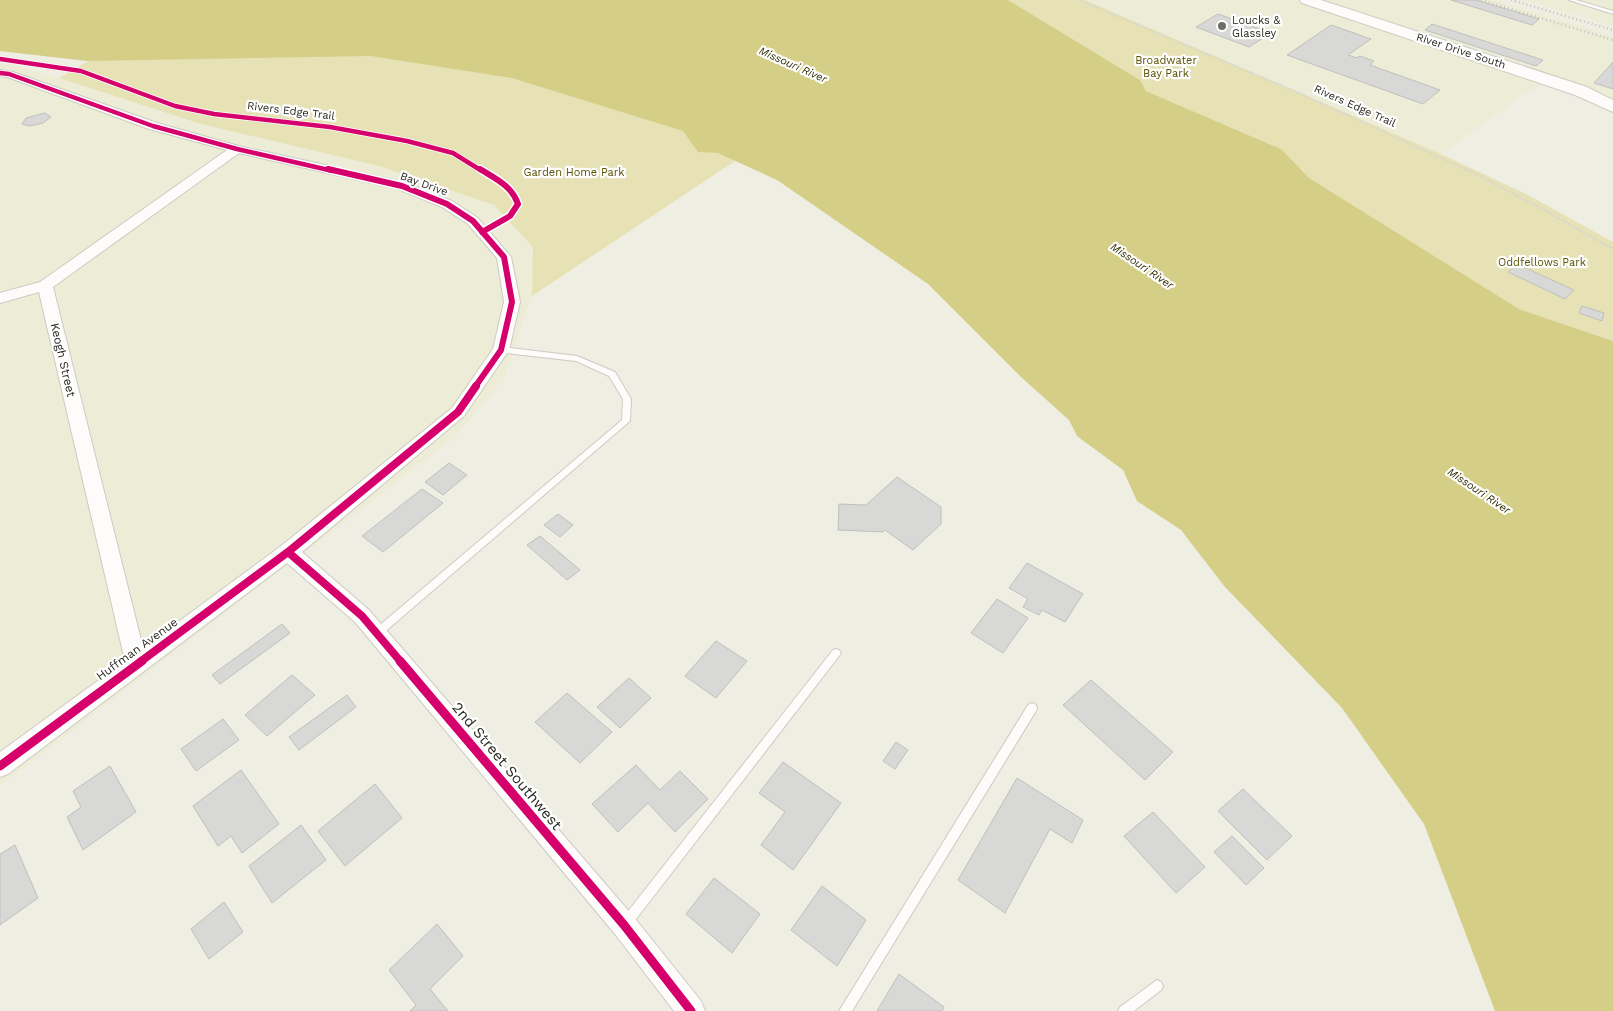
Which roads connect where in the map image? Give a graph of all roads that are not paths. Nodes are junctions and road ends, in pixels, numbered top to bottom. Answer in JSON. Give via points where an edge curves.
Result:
{"nodes":[{"id":1,"x":1307,"y":0,"type":"edge"},
{"id":2,"x":1571,"y":0,"type":"edge"},
{"id":3,"x":1613,"y":13,"type":"edge"},
{"id":4,"x":0,"y":73,"type":"edge"},
{"id":5,"x":1613,"y":107,"type":"edge"},
{"id":6,"x":237,"y":149,"type":"junction"},
{"id":7,"x":45,"y":285,"type":"junction"},
{"id":8,"x":0,"y":298,"type":"edge"},
{"id":9,"x":502,"y":350,"type":"junction"},
{"id":10,"x":288,"y":552,"type":"junction"},
{"id":11,"x":376,"y":633,"type":"junction"},
{"id":12,"x":836,"y":653,"type":"dead end"},
{"id":13,"x":136,"y":664,"type":"junction"},
{"id":14,"x":1032,"y":708,"type":"dead end"},
{"id":15,"x":0,"y":766,"type":"edge"},
{"id":16,"x":624,"y":925,"type":"junction"},
{"id":17,"x":1157,"y":986,"type":"dead end"},
{"id":18,"x":691,"y":1011,"type":"edge"},
{"id":19,"x":845,"y":1011,"type":"edge"},
{"id":20,"x":1124,"y":1011,"type":"edge"}],
"edges":[{"from":1,"to":5,"type":"main road","name":"River Drive South","via":[[1572,88]]},
{"from":2,"to":3,"type":"lane"},
{"from":4,"to":6,"type":"street","name":"Bay Drive","via":[[153,126]]},
{"from":6,"to":7,"type":"street"},
{"from":6,"to":9,"type":"street","name":"Bay Drive","via":[[402,186],[447,204],[473,221],[504,257],[512,302]]},
{"from":7,"to":8,"type":"street"},
{"from":7,"to":13,"type":"street","name":"Keogh Street"},
{"from":9,"to":10,"type":"street","name":"Bay Drive","via":[[458,412]]},
{"from":9,"to":11,"type":"lane","via":[[577,359],[612,374],[626,399],[626,421]]},
{"from":10,"to":11,"type":"street","name":"2nd Street Southwest","via":[[362,616]]},
{"from":10,"to":13,"type":"street","name":"Huffman Avenue"},
{"from":11,"to":16,"type":"street","name":"2nd Street Southwest"},
{"from":12,"to":16,"type":"lane"},
{"from":13,"to":15,"type":"street","name":"Huffman Avenue"},
{"from":14,"to":19,"type":"lane"},
{"from":16,"to":18,"type":"street","name":"2nd Street Southwest"},
{"from":17,"to":20,"type":"lane"}]}
